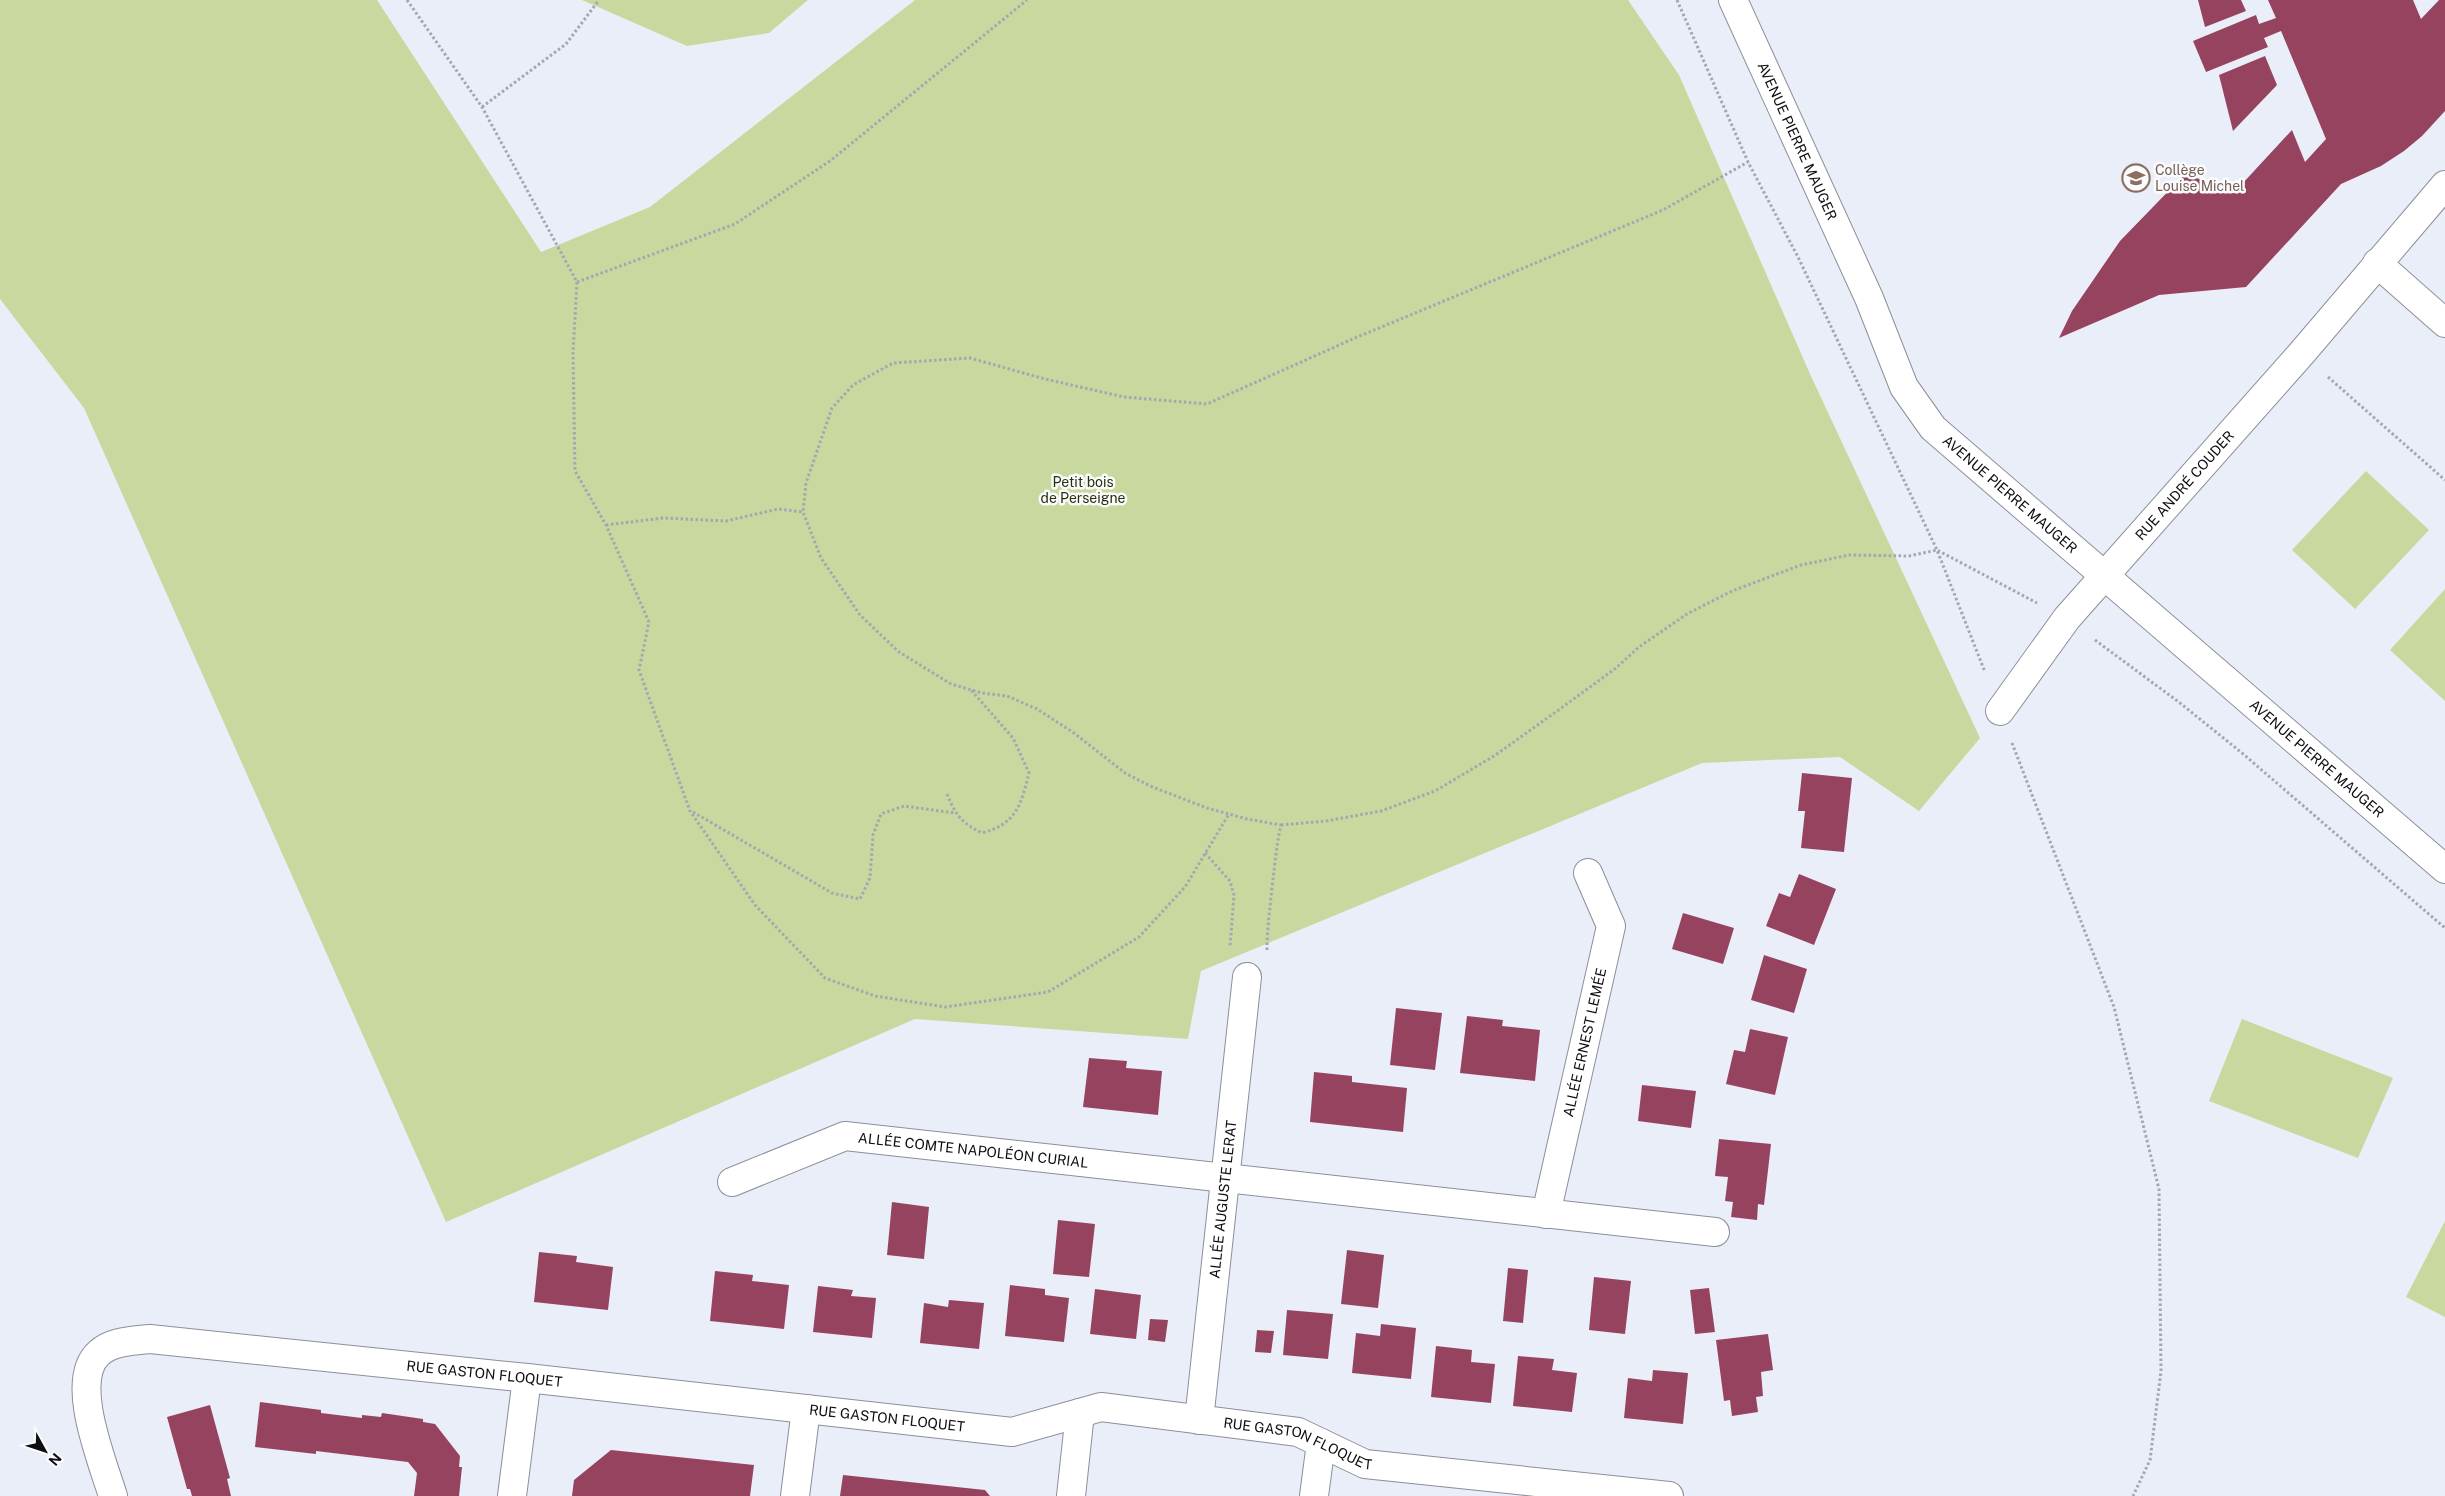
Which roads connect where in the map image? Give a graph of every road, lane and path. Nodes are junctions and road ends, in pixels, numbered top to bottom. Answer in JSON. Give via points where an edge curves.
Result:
{"nodes":[{"id":1,"x":407,"y":0,"type":"edge"},
{"id":2,"x":599,"y":0,"type":"edge"},
{"id":3,"x":1027,"y":0,"type":"edge"},
{"id":4,"x":1678,"y":0,"type":"edge"},
{"id":5,"x":1733,"y":0,"type":"edge"},
{"id":6,"x":482,"y":107,"type":"junction"},
{"id":7,"x":1748,"y":162,"type":"junction"},
{"id":8,"x":2445,"y":185,"type":"edge"},
{"id":9,"x":2377,"y":263,"type":"junction"},
{"id":10,"x":577,"y":282,"type":"junction"},
{"id":11,"x":2445,"y":323,"type":"edge"},
{"id":12,"x":2301,"y":354,"type":"junction"},
{"id":13,"x":2445,"y":480,"type":"edge"},
{"id":14,"x":803,"y":512,"type":"junction"},
{"id":15,"x":606,"y":525,"type":"junction"},
{"id":16,"x":1937,"y":550,"type":"junction"},
{"id":17,"x":2104,"y":577,"type":"junction"},
{"id":18,"x":2067,"y":618,"type":"junction"},
{"id":19,"x":971,"y":690,"type":"junction"},
{"id":20,"x":2000,"y":711,"type":"junction"},
{"id":21,"x":947,"y":794,"type":"dead end"},
{"id":22,"x":690,"y":811,"type":"junction"},
{"id":23,"x":954,"y":813,"type":"junction"},
{"id":24,"x":1229,"y":814,"type":"junction"},
{"id":25,"x":1281,"y":825,"type":"junction"},
{"id":26,"x":1205,"y":853,"type":"junction"},
{"id":27,"x":2445,"y":869,"type":"edge"},
{"id":28,"x":1588,"y":873,"type":"dead end"},
{"id":29,"x":2445,"y":928,"type":"edge"},
{"id":30,"x":1230,"y":949,"type":"dead end"},
{"id":31,"x":1267,"y":953,"type":"dead end"},
{"id":32,"x":1247,"y":977,"type":"dead end"},
{"id":33,"x":1224,"y":1178,"type":"junction"},
{"id":34,"x":732,"y":1182,"type":"dead end"},
{"id":35,"x":1546,"y":1214,"type":"junction"},
{"id":36,"x":1714,"y":1232,"type":"dead end"},
{"id":37,"x":527,"y":1378,"type":"junction"},
{"id":38,"x":806,"y":1409,"type":"junction"},
{"id":39,"x":1080,"y":1413,"type":"junction"},
{"id":40,"x":1199,"y":1420,"type":"junction"},
{"id":41,"x":1321,"y":1443,"type":"junction"},
{"id":42,"x":1583,"y":1491,"type":"edge"},
{"id":43,"x":113,"y":1496,"type":"edge"},
{"id":44,"x":512,"y":1496,"type":"edge"},
{"id":45,"x":795,"y":1496,"type":"edge"},
{"id":46,"x":1071,"y":1496,"type":"edge"},
{"id":47,"x":1314,"y":1496,"type":"edge"},
{"id":48,"x":1669,"y":1496,"type":"edge"},
{"id":49,"x":2133,"y":1496,"type":"edge"}],
"edges":[{"from":1,"to":6,"type":"path"},
{"from":2,"to":6,"type":"path","via":[[566,44]]},
{"from":3,"to":10,"type":"path","via":[[830,161],[735,224]]},
{"from":4,"to":7,"type":"path"},
{"from":5,"to":17,"type":"street","name":"AVENUE PIERRE MAUGER","via":[[1869,298],[1904,387],[1933,428]]},
{"from":6,"to":10,"type":"path"},
{"from":7,"to":14,"type":"path","via":[[1663,210],[1207,404],[1124,397],[970,358],[893,363],[853,385],[832,408],[806,483]]},
{"from":7,"to":16,"type":"path","via":[[1798,257]]},
{"from":8,"to":9,"type":"street","name":"RUE ANDRÉ COUDER"},
{"from":9,"to":11,"type":"street"},
{"from":9,"to":12,"type":"street","name":"RUE ANDRÉ COUDER"},
{"from":10,"to":15,"type":"path","via":[[573,353],[575,471]]},
{"from":12,"to":13,"type":"path"},
{"from":12,"to":17,"type":"street","name":"RUE ANDRÉ COUDER"},
{"from":14,"to":15,"type":"path","via":[[778,509],[726,521],[663,518]]},
{"from":14,"to":19,"type":"path","via":[[821,558],[860,615],[899,652],[951,684]]},
{"from":15,"to":22,"type":"path","via":[[649,622],[639,670]]},
{"from":16,"to":18,"type":"path"},
{"from":16,"to":20,"type":"path"},
{"from":16,"to":25,"type":"path","via":[[1909,556],[1849,555],[1801,565],[1732,591],[1665,628],[1560,710],[1494,756],[1435,791],[1381,811]]},
{"from":17,"to":18,"type":"street","name":"RUE ANDRÉ COUDER"},
{"from":17,"to":27,"type":"street","name":"AVENUE PIERRE MAUGER"},
{"from":18,"to":20,"type":"street","name":"RUE ANDRÉ COUDER"},
{"from":18,"to":29,"type":"path","via":[[2188,709]]},
{"from":19,"to":23,"type":"path","via":[[1013,738],[1029,773],[1020,806],[1000,828],[982,833]]},
{"from":19,"to":24,"type":"path","via":[[1007,696],[1037,709],[1074,732],[1124,773],[1180,799]]},
{"from":20,"to":49,"type":"path","via":[[2114,1007],[2159,1189],[2161,1371],[2150,1460]]},
{"from":21,"to":23,"type":"path"},
{"from":22,"to":23,"type":"path","via":[[832,893],[860,899],[870,878],[873,835],[881,814],[904,806]]},
{"from":22,"to":26,"type":"path","via":[[755,905],[825,978],[875,996],[945,1007],[1048,992],[1139,937],[1185,887]]},
{"from":24,"to":25,"type":"path"},
{"from":24,"to":26,"type":"path"},
{"from":25,"to":31,"type":"path","via":[[1275,852]]},
{"from":26,"to":30,"type":"path","via":[[1230,882],[1234,895]]},
{"from":28,"to":35,"type":"street","name":"ALLÉE ERNEST LEMÉE","via":[[1611,926]]},
{"from":32,"to":33,"type":"street","name":"ALLÉE AUGUSTE LERAT"},
{"from":33,"to":34,"type":"street","name":"ALLÉE COMTE NAPOLÉON CURIAL","via":[[845,1136]]},
{"from":33,"to":35,"type":"street"},
{"from":33,"to":40,"type":"street","name":"ALLÉE AUGUSTE LERAT"},
{"from":35,"to":36,"type":"street"},
{"from":37,"to":38,"type":"street","name":"RUE GASTON FLOQUET"},
{"from":37,"to":43,"type":"street","name":"RUE GASTON FLOQUET","via":[[150,1339],[114,1344],[98,1354],[87,1373],[86,1402]]},
{"from":37,"to":44,"type":"street"},
{"from":38,"to":39,"type":"street","name":"RUE GASTON FLOQUET","via":[[1012,1432]]},
{"from":38,"to":45,"type":"street"},
{"from":39,"to":40,"type":"street","name":"RUE GASTON FLOQUET","via":[[1100,1407]]},
{"from":39,"to":46,"type":"street"},
{"from":40,"to":41,"type":"street","name":"RUE GASTON FLOQUET","via":[[1298,1432]]},
{"from":41,"to":42,"type":"street","name":"RUE GASTON FLOQUET","via":[[1364,1464]]},
{"from":41,"to":47,"type":"street"},
{"from":42,"to":48,"type":"street","name":"RUE GASTON FLOQUET"}]}
